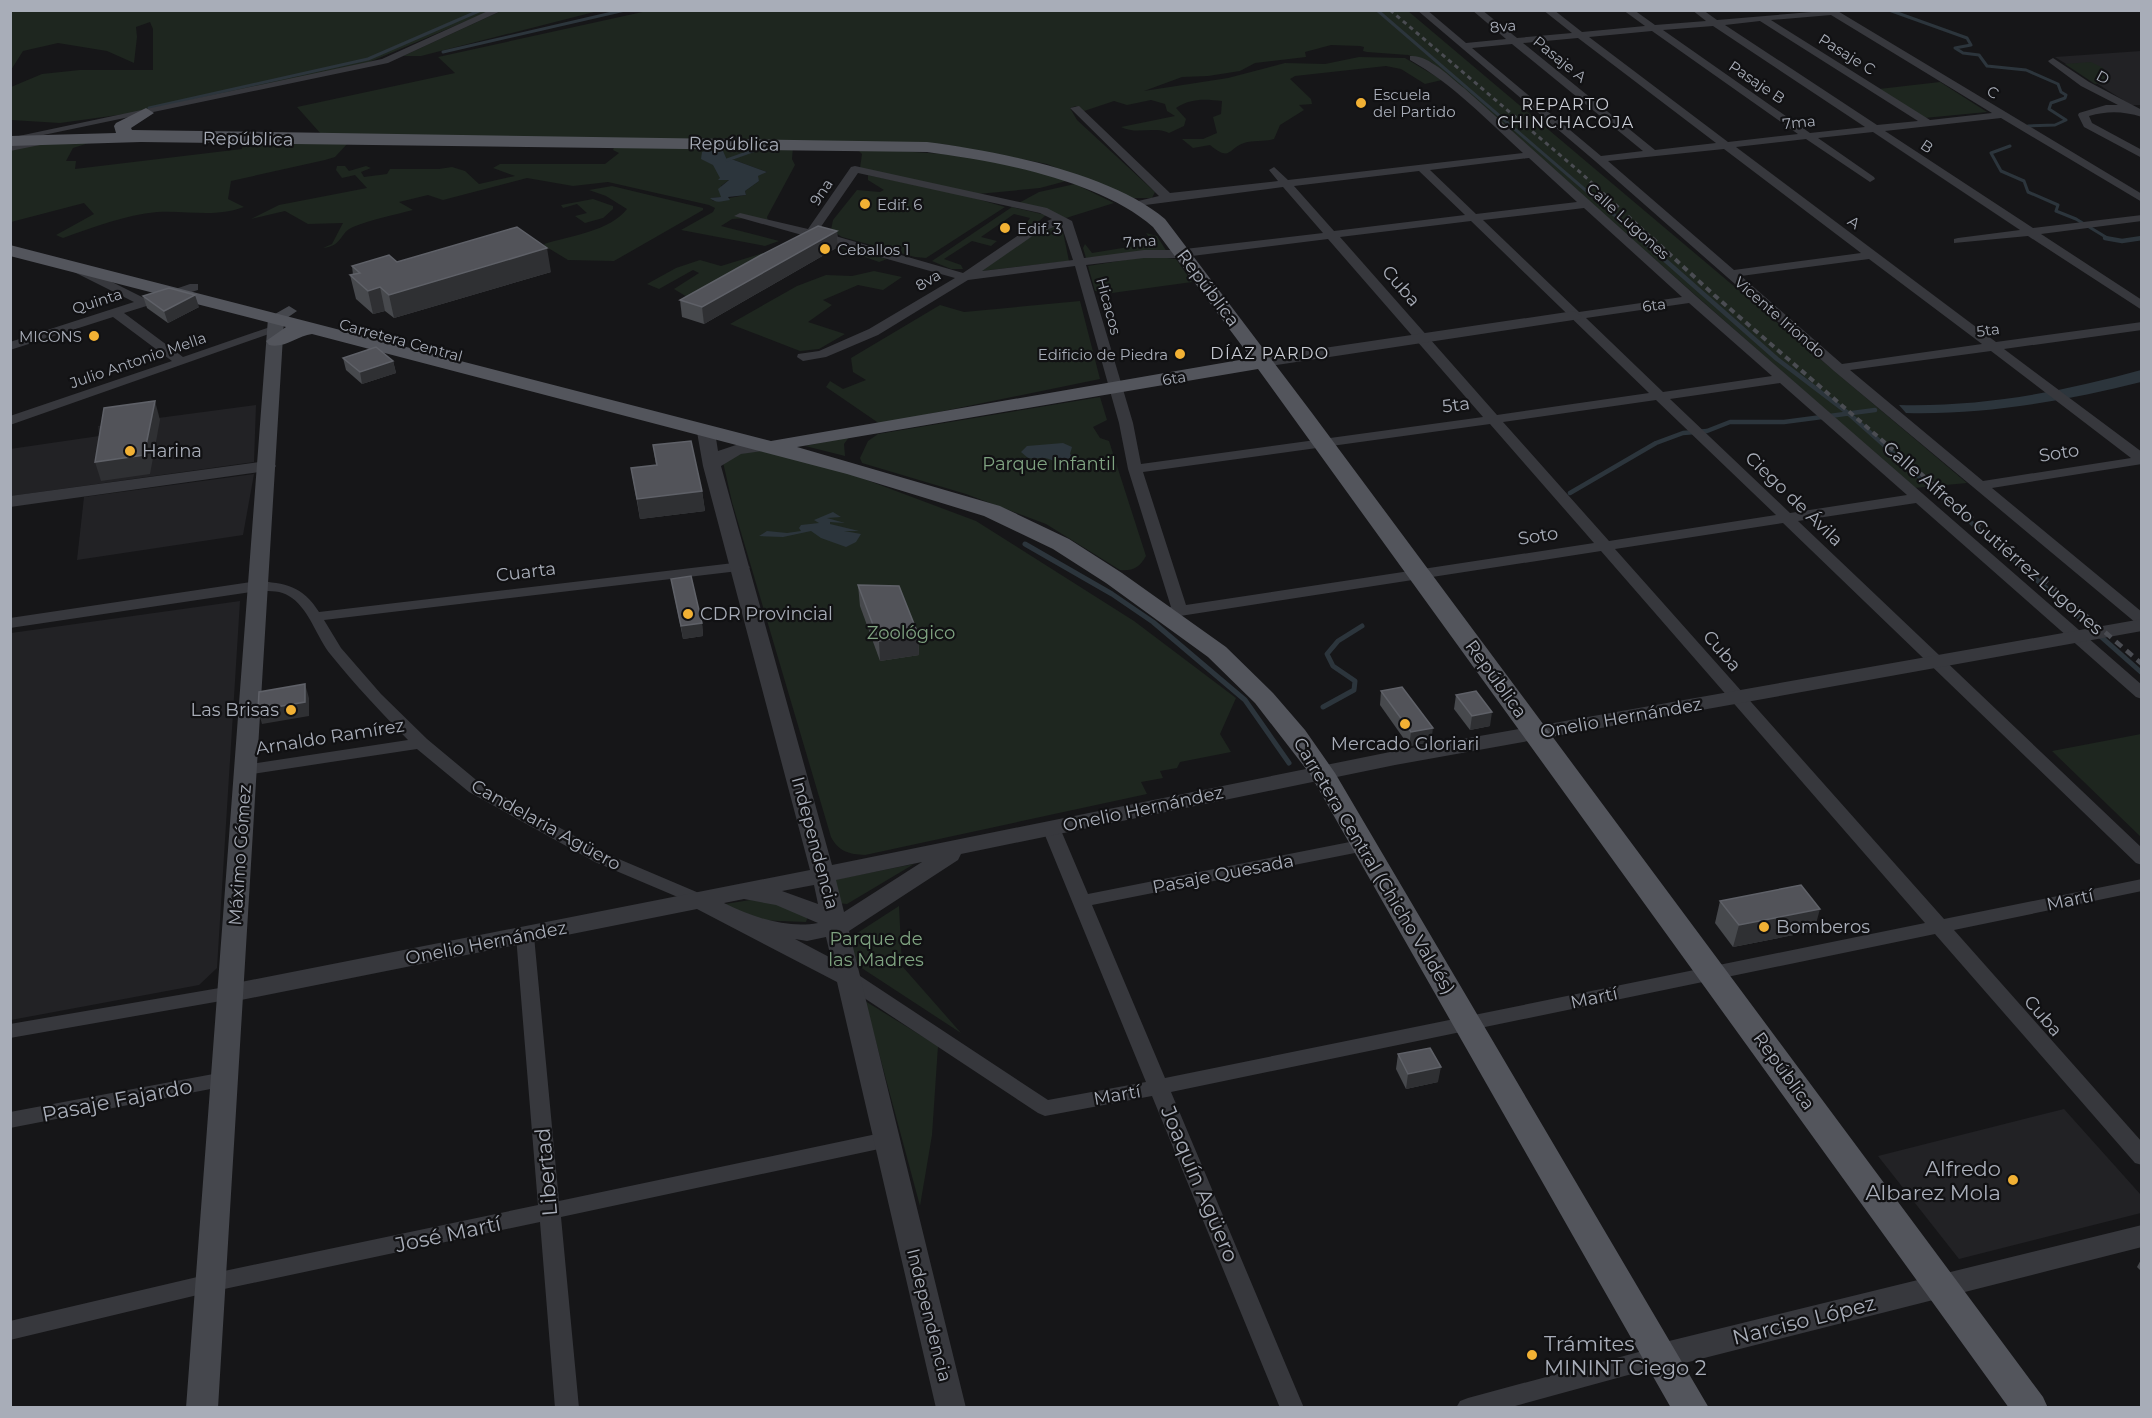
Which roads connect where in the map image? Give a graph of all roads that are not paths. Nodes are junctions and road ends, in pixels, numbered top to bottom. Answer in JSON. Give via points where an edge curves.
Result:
{"nodes":[{"id":1,"x":499,"y":10,"type":"edge"},
{"id":2,"x":1421,"y":10,"type":"edge"},
{"id":3,"x":1476,"y":10,"type":"edge"},
{"id":4,"x":1547,"y":10,"type":"edge"},
{"id":5,"x":1627,"y":10,"type":"edge"},
{"id":6,"x":1696,"y":10,"type":"edge"},
{"id":7,"x":1750,"y":10,"type":"edge"},
{"id":8,"x":1831,"y":11,"type":"edge"},
{"id":9,"x":1763,"y":19,"type":"junction"},
{"id":10,"x":1715,"y":23,"type":"junction"},
{"id":11,"x":1655,"y":29,"type":"junction"},
{"id":12,"x":1579,"y":36,"type":"junction"},
{"id":13,"x":1515,"y":42,"type":"junction"},
{"id":14,"x":1464,"y":46,"type":"junction"},
{"id":15,"x":1413,"y":58,"type":"dead end"},
{"id":16,"x":2053,"y":62,"type":"dead end"},
{"id":17,"x":1075,"y":108,"type":"dead end"},
{"id":18,"x":2131,"y":109,"type":"junction"},
{"id":19,"x":146,"y":113,"type":"junction"},
{"id":20,"x":2142,"y":114,"type":"edge"},
{"id":21,"x":2001,"y":115,"type":"junction"},
{"id":22,"x":1928,"y":123,"type":"junction"},
{"id":23,"x":1875,"y":129,"type":"junction"},
{"id":24,"x":1809,"y":136,"type":"junction"},
{"id":25,"x":141,"y":137,"type":"junction"},
{"id":26,"x":51,"y":138,"type":"junction"},
{"id":27,"x":10,"y":141,"type":"edge"},
{"id":28,"x":1726,"y":145,"type":"junction"},
{"id":29,"x":10,"y":147,"type":"edge"},
{"id":30,"x":1652,"y":153,"type":"junction"},
{"id":31,"x":1530,"y":155,"type":"junction"},
{"id":32,"x":2142,"y":155,"type":"edge"},
{"id":33,"x":1599,"y":159,"type":"junction"},
{"id":34,"x":1420,"y":167,"type":"junction"},
{"id":35,"x":1274,"y":171,"type":"dead end"},
{"id":36,"x":1870,"y":179,"type":"dead end"},
{"id":37,"x":1285,"y":183,"type":"junction"},
{"id":38,"x":1167,"y":197,"type":"junction"},
{"id":39,"x":2142,"y":199,"type":"edge"},
{"id":40,"x":1585,"y":204,"type":"junction"},
{"id":41,"x":1134,"y":205,"type":"junction"},
{"id":42,"x":740,"y":216,"type":"dead end"},
{"id":43,"x":1471,"y":217,"type":"junction"},
{"id":44,"x":2142,"y":218,"type":"edge"},
{"id":45,"x":1064,"y":220,"type":"junction"},
{"id":46,"x":2029,"y":232,"type":"junction"},
{"id":47,"x":811,"y":233,"type":"junction"},
{"id":48,"x":1330,"y":234,"type":"junction"},
{"id":49,"x":10,"y":237,"type":"edge"},
{"id":50,"x":1958,"y":241,"type":"dead end"},
{"id":51,"x":10,"y":250,"type":"edge"},
{"id":52,"x":1182,"y":253,"type":"junction"},
{"id":53,"x":1870,"y":255,"type":"junction"},
{"id":54,"x":1080,"y":263,"type":"junction"},
{"id":55,"x":74,"y":266,"type":"junction"},
{"id":56,"x":1731,"y":274,"type":"junction"},
{"id":57,"x":965,"y":277,"type":"junction"},
{"id":58,"x":185,"y":289,"type":"junction"},
{"id":59,"x":1692,"y":299,"type":"junction"},
{"id":60,"x":145,"y":303,"type":"junction"},
{"id":61,"x":2142,"y":306,"type":"edge"},
{"id":62,"x":114,"y":312,"type":"junction"},
{"id":63,"x":1574,"y":316,"type":"junction"},
{"id":64,"x":280,"y":325,"type":"junction"},
{"id":65,"x":2142,"y":326,"type":"edge"},
{"id":66,"x":1420,"y":338,"type":"junction"},
{"id":67,"x":10,"y":346,"type":"edge"},
{"id":68,"x":1991,"y":347,"type":"junction"},
{"id":69,"x":803,"y":357,"type":"dead end"},
{"id":70,"x":181,"y":362,"type":"junction"},
{"id":71,"x":1263,"y":362,"type":"junction"},
{"id":72,"x":1839,"y":368,"type":"junction"},
{"id":73,"x":1782,"y":379,"type":"junction"},
{"id":74,"x":1116,"y":388,"type":"junction"},
{"id":75,"x":1658,"y":395,"type":"junction"},
{"id":76,"x":1820,"y":411,"type":"joint"},
{"id":77,"x":1491,"y":418,"type":"junction"},
{"id":78,"x":10,"y":421,"type":"edge"},
{"id":79,"x":710,"y":427,"type":"junction"},
{"id":80,"x":868,"y":430,"type":"junction"},
{"id":81,"x":792,"y":442,"type":"junction"},
{"id":82,"x":1323,"y":442,"type":"junction"},
{"id":83,"x":763,"y":446,"type":"junction"},
{"id":84,"x":2142,"y":460,"type":"edge"},
{"id":85,"x":267,"y":466,"type":"junction"},
{"id":86,"x":712,"y":466,"type":"junction"},
{"id":87,"x":855,"y":469,"type":"junction"},
{"id":88,"x":1135,"y":469,"type":"junction"},
{"id":89,"x":1982,"y":485,"type":"junction"},
{"id":90,"x":1918,"y":498,"type":"junction"},
{"id":91,"x":10,"y":502,"type":"edge"},
{"id":92,"x":1786,"y":518,"type":"junction"},
{"id":93,"x":1604,"y":546,"type":"junction"},
{"id":94,"x":742,"y":567,"type":"junction"},
{"id":95,"x":1420,"y":574,"type":"junction"},
{"id":96,"x":257,"y":586,"type":"junction"},
{"id":97,"x":1172,"y":612,"type":"junction"},
{"id":98,"x":314,"y":617,"type":"junction"},
{"id":99,"x":2142,"y":620,"type":"edge"},
{"id":100,"x":10,"y":623,"type":"edge"},
{"id":101,"x":2142,"y":625,"type":"edge"},
{"id":102,"x":2087,"y":634,"type":"junction"},
{"id":103,"x":1935,"y":662,"type":"junction"},
{"id":104,"x":2142,"y":694,"type":"edge"},
{"id":105,"x":1737,"y":697,"type":"junction"},
{"id":106,"x":1536,"y":733,"type":"junction"},
{"id":107,"x":421,"y":743,"type":"junction"},
{"id":108,"x":245,"y":770,"type":"junction"},
{"id":109,"x":1322,"y":773,"type":"junction"},
{"id":110,"x":1051,"y":828,"type":"junction"},
{"id":111,"x":1365,"y":845,"type":"junction"},
{"id":112,"x":960,"y":848,"type":"junction"},
{"id":113,"x":2142,"y":859,"type":"edge"},
{"id":114,"x":823,"y":874,"type":"junction"},
{"id":115,"x":2142,"y":885,"type":"edge"},
{"id":116,"x":736,"y":892,"type":"junction"},
{"id":117,"x":699,"y":900,"type":"junction"},
{"id":118,"x":1082,"y":901,"type":"junction"},
{"id":119,"x":836,"y":924,"type":"junction"},
{"id":120,"x":751,"y":925,"type":"junction"},
{"id":121,"x":1939,"y":927,"type":"junction"},
{"id":122,"x":525,"y":936,"type":"junction"},
{"id":123,"x":1712,"y":973,"type":"junction"},
{"id":124,"x":847,"y":977,"type":"junction"},
{"id":125,"x":231,"y":993,"type":"junction"},
{"id":126,"x":1469,"y":1023,"type":"junction"},
{"id":127,"x":10,"y":1031,"type":"edge"},
{"id":128,"x":225,"y":1080,"type":"junction"},
{"id":129,"x":1160,"y":1087,"type":"junction"},
{"id":130,"x":10,"y":1120,"type":"edge"},
{"id":131,"x":886,"y":1140,"type":"junction"},
{"id":132,"x":2142,"y":1156,"type":"edge"},
{"id":133,"x":550,"y":1213,"type":"junction"},
{"id":134,"x":2142,"y":1236,"type":"edge"},
{"id":135,"x":210,"y":1283,"type":"junction"},
{"id":136,"x":1941,"y":1286,"type":"junction"},
{"id":137,"x":10,"y":1331,"type":"edge"},
{"id":138,"x":1661,"y":1356,"type":"junction"},
{"id":139,"x":202,"y":1407,"type":"edge"},
{"id":140,"x":567,"y":1407,"type":"edge"},
{"id":141,"x":951,"y":1407,"type":"edge"},
{"id":142,"x":1292,"y":1407,"type":"edge"},
{"id":143,"x":1468,"y":1407,"type":"edge"},
{"id":144,"x":1691,"y":1407,"type":"edge"},
{"id":145,"x":2030,"y":1407,"type":"edge"}],
"edges":[{"from":1,"to":19,"type":"street","via":[[385,61]]},
{"from":2,"to":14,"type":"street","name":"Vicente Iriondo"},
{"from":3,"to":13,"type":"street","name":"Pasaje A"},
{"from":4,"to":12,"type":"street","name":"A"},
{"from":5,"to":11,"type":"street","name":"Pasaje B"},
{"from":6,"to":10,"type":"street","name":"B"},
{"from":7,"to":9,"type":"street","name":"Pasaje C"},
{"from":8,"to":9,"type":"street","name":"8va"},
{"from":8,"to":21,"type":"street","name":"C"},
{"from":9,"to":10,"type":"street","name":"8va"},
{"from":9,"to":22,"type":"street","name":"Pasaje C"},
{"from":10,"to":11,"type":"street","name":"8va"},
{"from":10,"to":23,"type":"street","name":"B"},
{"from":11,"to":12,"type":"street","name":"8va"},
{"from":11,"to":24,"type":"street","name":"Pasaje B"},
{"from":12,"to":13,"type":"street","name":"8va"},
{"from":12,"to":28,"type":"street","name":"A"},
{"from":13,"to":14,"type":"street","name":"8va"},
{"from":13,"to":30,"type":"street","name":"Pasaje A"},
{"from":14,"to":33,"type":"street","name":"Vicente Iriondo"},
{"from":15,"to":31,"type":"street","name":"Calle Lugones","via":[[1460,90]]},
{"from":16,"to":18,"type":"street","name":"D"},
{"from":17,"to":38,"type":"street"},
{"from":18,"to":20,"type":"street","name":"D"},
{"from":18,"to":32,"type":"street","via":[[2106,108],[2083,115],[2088,125]]},
{"from":19,"to":25,"type":"main road","via":[[123,124],[121,129],[125,134]]},
{"from":19,"to":26,"type":"street"},
{"from":19,"to":27,"type":"street"},
{"from":21,"to":22,"type":"street","name":"7ma"},
{"from":21,"to":39,"type":"street","name":"C"},
{"from":22,"to":23,"type":"street","name":"7ma"},
{"from":23,"to":24,"type":"street","name":"7ma"},
{"from":23,"to":46,"type":"street","name":"B"},
{"from":24,"to":28,"type":"street","name":"7ma"},
{"from":24,"to":36,"type":"street","name":"Pasaje B"},
{"from":25,"to":26,"type":"main road","name":"República"},
{"from":25,"to":41,"type":"main road","name":"República","via":[[927,147],[982,153],[1033,165]]},
{"from":26,"to":27,"type":"main road","name":"República"},
{"from":26,"to":29,"type":"street"},
{"from":28,"to":30,"type":"street","name":"7ma"},
{"from":28,"to":53,"type":"street","name":"A"},
{"from":30,"to":33,"type":"street","name":"7ma"},
{"from":31,"to":34,"type":"street"},
{"from":31,"to":40,"type":"street","name":"Calle Lugones"},
{"from":33,"to":56,"type":"street","name":"Vicente Iriondo"},
{"from":34,"to":37,"type":"street"},
{"from":34,"to":43,"type":"street","name":"Ciego de Ávila"},
{"from":35,"to":37,"type":"street","name":"Cuba"},
{"from":37,"to":38,"type":"street"},
{"from":37,"to":48,"type":"street","name":"Cuba"},
{"from":38,"to":41,"type":"street"},
{"from":40,"to":43,"type":"street","name":"7ma"},
{"from":40,"to":59,"type":"street","name":"Calle Lugones"},
{"from":41,"to":52,"type":"main road","name":"República","via":[[1159,223]]},
{"from":42,"to":47,"type":"street","name":"7ma"},
{"from":43,"to":48,"type":"street","name":"7ma"},
{"from":43,"to":63,"type":"street","name":"Ciego de Ávila"},
{"from":44,"to":46,"type":"street"},
{"from":45,"to":47,"type":"street","name":"9na","via":[[1043,210],[855,169]]},
{"from":45,"to":54,"type":"street","name":"Hicacos"},
{"from":45,"to":57,"type":"street","name":"8va","via":[[1040,227]]},
{"from":46,"to":50,"type":"street"},
{"from":46,"to":61,"type":"street","name":"B"},
{"from":47,"to":57,"type":"street","name":"7ma"},
{"from":48,"to":52,"type":"street","name":"7ma"},
{"from":48,"to":66,"type":"street","name":"Cuba"},
{"from":49,"to":58,"type":"main road","name":"Carretera Central"},
{"from":51,"to":55,"type":"main road","name":"Carretera Central"},
{"from":52,"to":54,"type":"street","name":"7ma"},
{"from":52,"to":71,"type":"main road","name":"República"},
{"from":53,"to":56,"type":"street"},
{"from":53,"to":68,"type":"street","name":"A"},
{"from":54,"to":57,"type":"street","name":"7ma"},
{"from":54,"to":74,"type":"street","name":"Hicacos"},
{"from":55,"to":58,"type":"main road","name":"Carretera Central"},
{"from":55,"to":60,"type":"street"},
{"from":56,"to":72,"type":"street","name":"Vicente Iriondo"},
{"from":57,"to":69,"type":"street","name":"8va","via":[[842,347],[816,357]]},
{"from":58,"to":60,"type":"street","name":"Quinta"},
{"from":58,"to":64,"type":"main road","name":"Carretera Central"},
{"from":59,"to":63,"type":"street","name":"6ta"},
{"from":59,"to":73,"type":"street","name":"Calle Lugones"},
{"from":60,"to":62,"type":"street","name":"Quinta"},
{"from":62,"to":67,"type":"street","name":"Quinta"},
{"from":62,"to":70,"type":"street"},
{"from":63,"to":66,"type":"street","name":"6ta"},
{"from":63,"to":75,"type":"street","name":"Ciego de Ávila"},
{"from":64,"to":70,"type":"street","name":"Julio Antonio Mella"},
{"from":64,"to":79,"type":"main road","name":"Carretera Central"},
{"from":64,"to":79,"type":"main road","name":"Carretera Central","via":[[313,328]]},
{"from":64,"to":85,"type":"main road","name":"Máximo Gómez"},
{"from":65,"to":68,"type":"street","name":"5ta"},
{"from":66,"to":71,"type":"street","name":"6ta"},
{"from":66,"to":77,"type":"street","name":"Cuba"},
{"from":68,"to":72,"type":"street","name":"5ta"},
{"from":68,"to":84,"type":"street","name":"A"},
{"from":70,"to":78,"type":"street","name":"Julio Antonio Mella"},
{"from":71,"to":74,"type":"main road","name":"6ta"},
{"from":71,"to":82,"type":"main road","name":"República"},
{"from":72,"to":89,"type":"street","name":"Vicente Iriondo"},
{"from":73,"to":75,"type":"street","name":"5ta"},
{"from":73,"to":76,"type":"street","name":"Calle Lugones"},
{"from":74,"to":80,"type":"main road","name":"6ta"},
{"from":74,"to":88,"type":"street","name":"Hicacos"},
{"from":75,"to":77,"type":"street","name":"5ta"},
{"from":75,"to":92,"type":"street","name":"Ciego de Ávila"},
{"from":76,"to":90,"type":"street","name":"Calle Alfredo Gutiérrez Lugones"},
{"from":77,"to":82,"type":"street","name":"5ta"},
{"from":77,"to":93,"type":"street","name":"Cuba"},
{"from":79,"to":81,"type":"main road","name":"Carretera Central"},
{"from":79,"to":83,"type":"main road","name":"Carretera Central"},
{"from":79,"to":86,"type":"street","name":"Independencia"},
{"from":80,"to":81,"type":"main road","name":"6ta"},
{"from":80,"to":87,"type":"main road","via":[[849,447],[848,459]]},
{"from":81,"to":83,"type":"main road","name":"6ta"},
{"from":82,"to":88,"type":"street","name":"5ta"},
{"from":82,"to":95,"type":"main road","name":"República"},
{"from":83,"to":86,"type":"street","via":[[729,452]]},
{"from":83,"to":87,"type":"main road","name":"Carretera Central (Chicho Valdés)"},
{"from":84,"to":89,"type":"street","name":"Soto"},
{"from":85,"to":91,"type":"street"},
{"from":85,"to":96,"type":"main road","name":"Máximo Gómez"},
{"from":86,"to":94,"type":"street","name":"Independencia"},
{"from":87,"to":97,"type":"main road","name":"Carretera Central (Chicho Valdés)","via":[[992,512],[1033,529]]},
{"from":88,"to":97,"type":"street","name":"Hicacos"},
{"from":89,"to":99,"type":"street","name":"Vicente Iriondo"},
{"from":90,"to":92,"type":"street","name":"Soto"},
{"from":90,"to":102,"type":"street","name":"Calle Alfredo Gutiérrez Lugones"},
{"from":92,"to":93,"type":"street","name":"Soto"},
{"from":92,"to":103,"type":"street","name":"Ciego de Ávila"},
{"from":93,"to":95,"type":"street","name":"Soto"},
{"from":93,"to":105,"type":"street","name":"Cuba"},
{"from":94,"to":98,"type":"street","name":"Cuarta"},
{"from":94,"to":114,"type":"street","name":"Independencia"},
{"from":95,"to":97,"type":"street","name":"Soto"},
{"from":95,"to":106,"type":"main road","name":"República"},
{"from":96,"to":98,"type":"street","name":"Candelaria Agüero","via":[[273,585],[297,595]]},
{"from":96,"to":100,"type":"street"},
{"from":96,"to":108,"type":"main road","name":"Máximo Gómez"},
{"from":97,"to":109,"type":"main road","name":"Carretera Central (Chicho Valdés)","via":[[1264,698]]},
{"from":98,"to":107,"type":"street","name":"Candelaria Agüero","via":[[335,650]]},
{"from":101,"to":102,"type":"street","name":"Onelio Hernández"},
{"from":102,"to":103,"type":"street","name":"Onelio Hernández"},
{"from":102,"to":104,"type":"street","name":"Calle Alfredo Gutiérrez Lugones"},
{"from":103,"to":105,"type":"street","name":"Onelio Hernández"},
{"from":103,"to":113,"type":"street","name":"Ciego de Ávila"},
{"from":105,"to":106,"type":"street","name":"Onelio Hernández"},
{"from":105,"to":121,"type":"street","name":"Cuba"},
{"from":106,"to":109,"type":"street","name":"Onelio Hernández"},
{"from":106,"to":123,"type":"main road","name":"República"},
{"from":107,"to":108,"type":"street","name":"Arnaldo Ramírez"},
{"from":107,"to":117,"type":"street","name":"Candelaria Agüero","via":[[475,788],[601,858]]},
{"from":108,"to":125,"type":"main road","name":"Máximo Gómez"},
{"from":109,"to":110,"type":"street","name":"Onelio Hernández"},
{"from":109,"to":111,"type":"main road","name":"Carretera Central (Chicho Valdés)"},
{"from":110,"to":112,"type":"street","name":"Onelio Hernández"},
{"from":110,"to":118,"type":"street","name":"Joaquín Agüero"},
{"from":111,"to":118,"type":"street","name":"Pasaje Quesada"},
{"from":111,"to":126,"type":"main road","name":"Carretera Central (Chicho Valdés)"},
{"from":112,"to":114,"type":"street","name":"Onelio Hernández"},
{"from":112,"to":119,"type":"street","name":"Onelio Hernández"},
{"from":114,"to":116,"type":"street","name":"Onelio Hernández"},
{"from":114,"to":119,"type":"street","name":"Independencia"},
{"from":115,"to":121,"type":"street","name":"Martí"},
{"from":116,"to":117,"type":"street","name":"Onelio Hernández"},
{"from":116,"to":119,"type":"street","via":[[797,903]]},
{"from":117,"to":120,"type":"street"},
{"from":117,"to":122,"type":"street","name":"Onelio Hernández"},
{"from":118,"to":129,"type":"street","name":"Joaquín Agüero"},
{"from":119,"to":120,"type":"street","via":[[807,933]]},
{"from":119,"to":124,"type":"street","name":"Independencia"},
{"from":120,"to":124,"type":"street"},
{"from":121,"to":123,"type":"street","name":"Martí"},
{"from":121,"to":132,"type":"street","name":"Cuba"},
{"from":122,"to":125,"type":"street","name":"Onelio Hernández"},
{"from":122,"to":133,"type":"street","name":"Libertad"},
{"from":123,"to":126,"type":"street","name":"Martí"},
{"from":123,"to":136,"type":"main road","name":"República"},
{"from":124,"to":129,"type":"street","name":"Martí","via":[[1045,1108]]},
{"from":124,"to":131,"type":"street","name":"Independencia"},
{"from":125,"to":127,"type":"street","name":"Onelio Hernández"},
{"from":125,"to":128,"type":"main road","name":"Máximo Gómez"},
{"from":126,"to":129,"type":"street","name":"Martí"},
{"from":126,"to":138,"type":"main road","name":"Carretera Central (Chicho Valdés)"},
{"from":128,"to":130,"type":"street","name":"Pasaje Fajardo"},
{"from":128,"to":135,"type":"main road","name":"Máximo Gómez"},
{"from":129,"to":142,"type":"street","name":"Joaquín Agüero"},
{"from":131,"to":133,"type":"street","name":"José Martí"},
{"from":131,"to":141,"type":"street","name":"Independencia"},
{"from":133,"to":135,"type":"street","name":"José Martí"},
{"from":133,"to":140,"type":"street","name":"Libertad"},
{"from":134,"to":136,"type":"street","name":"Narciso López"},
{"from":135,"to":137,"type":"street","name":"José Martí"},
{"from":135,"to":139,"type":"main road","name":"Máximo Gómez"},
{"from":136,"to":138,"type":"street","name":"Narciso López"},
{"from":136,"to":145,"type":"main road","name":"República"},
{"from":138,"to":143,"type":"street","name":"Narciso López"},
{"from":138,"to":144,"type":"main road","name":"Carretera Central (Chicho Valdés)"}]}
